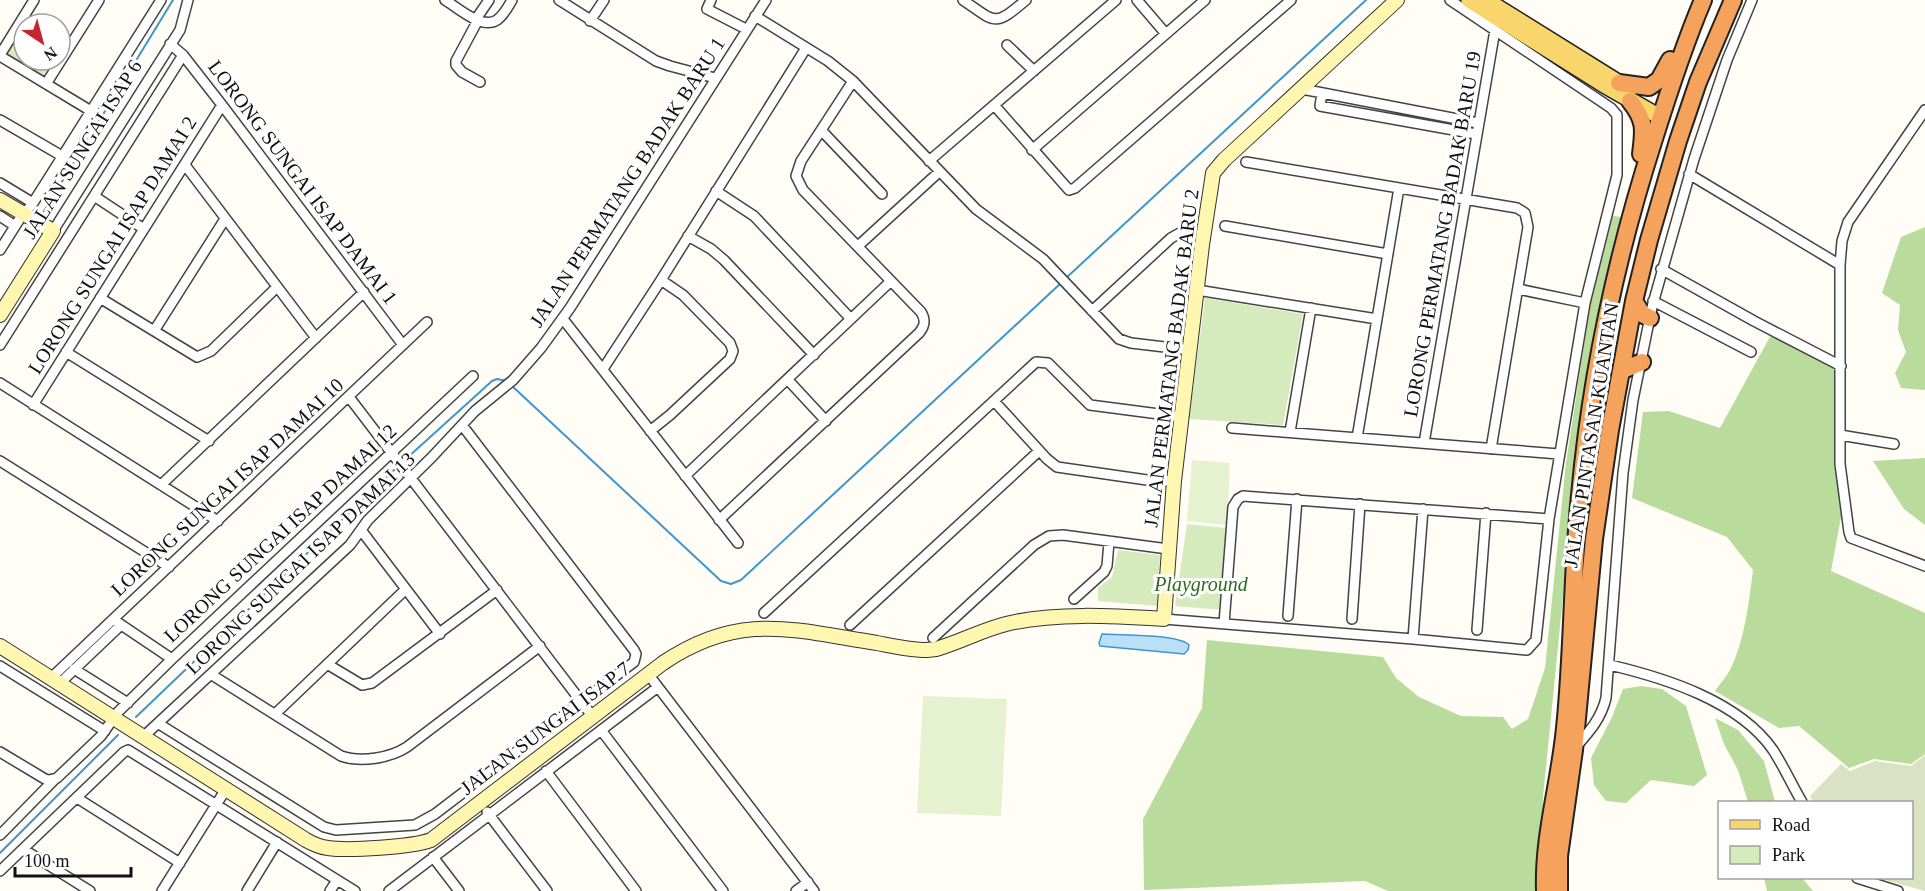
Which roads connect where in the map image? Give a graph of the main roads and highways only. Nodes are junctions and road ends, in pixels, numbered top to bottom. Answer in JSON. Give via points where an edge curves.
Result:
{"nodes":[{"id":1,"x":1469,"y":0,"type":"edge"},
{"id":2,"x":1486,"y":0,"type":"edge"},
{"id":3,"x":1726,"y":0,"type":"edge"},
{"id":4,"x":1733,"y":0,"type":"edge"},
{"id":5,"x":1700,"y":6,"type":"edge"},
{"id":6,"x":1672,"y":80,"type":"junction"},
{"id":7,"x":1692,"y":80,"type":"junction"},
{"id":8,"x":1619,"y":82,"type":"junction"},
{"id":9,"x":1630,"y":101,"type":"junction"},
{"id":10,"x":1664,"y":115,"type":"junction"},
{"id":11,"x":1636,"y":194,"type":"junction"},
{"id":12,"x":1634,"y":301,"type":"junction"},
{"id":13,"x":1651,"y":310,"type":"road end"},
{"id":14,"x":1642,"y":362,"type":"road end"},
{"id":15,"x":1621,"y":371,"type":"junction"},
{"id":16,"x":1610,"y":430,"type":"junction"},
{"id":17,"x":1545,"y":891,"type":"edge"},
{"id":18,"x":1559,"y":891,"type":"edge"}],
"edges":[{"from":1,"to":9,"type":"main road"},
{"from":2,"to":8,"type":"main road"},
{"from":3,"to":7,"type":"highway"},
{"from":4,"to":12,"type":"highway","name":"JALAN PINTASAN KUANTAN","via":[[1678,141]]},
{"from":5,"to":6,"type":"highway","name":"JALAN PINTASAN KUANTAN"},
{"from":5,"to":8,"type":"highway","via":[[1659,80],[1649,87]]},
{"from":6,"to":7,"type":"highway","via":[[1683,89]]},
{"from":6,"to":10,"type":"highway","name":"JALAN PINTASAN KUANTAN"},
{"from":7,"to":10,"type":"highway","via":[[1678,114]]},
{"from":8,"to":10,"type":"main road"},
{"from":9,"to":10,"type":"main road"},
{"from":9,"to":11,"type":"highway","via":[[1644,125]]},
{"from":10,"to":11,"type":"highway","name":"JALAN PINTASAN KUANTAN"},
{"from":10,"to":16,"type":"highway","via":[[1671,136],[1618,335],[1608,399]]},
{"from":11,"to":17,"type":"highway","name":"JALAN PINTASAN KUANTAN","via":[[1609,301],[1588,423],[1579,497],[1565,729]]},
{"from":12,"to":13,"type":"highway","via":[[1642,314]]},
{"from":12,"to":15,"type":"highway","name":"JALAN PINTASAN KUANTAN"},
{"from":14,"to":15,"type":"highway"},
{"from":15,"to":16,"type":"highway","name":"JALAN PINTASAN KUANTAN"},
{"from":16,"to":18,"type":"highway","name":"JALAN PINTASAN KUANTAN","via":[[1590,574]]}]}
